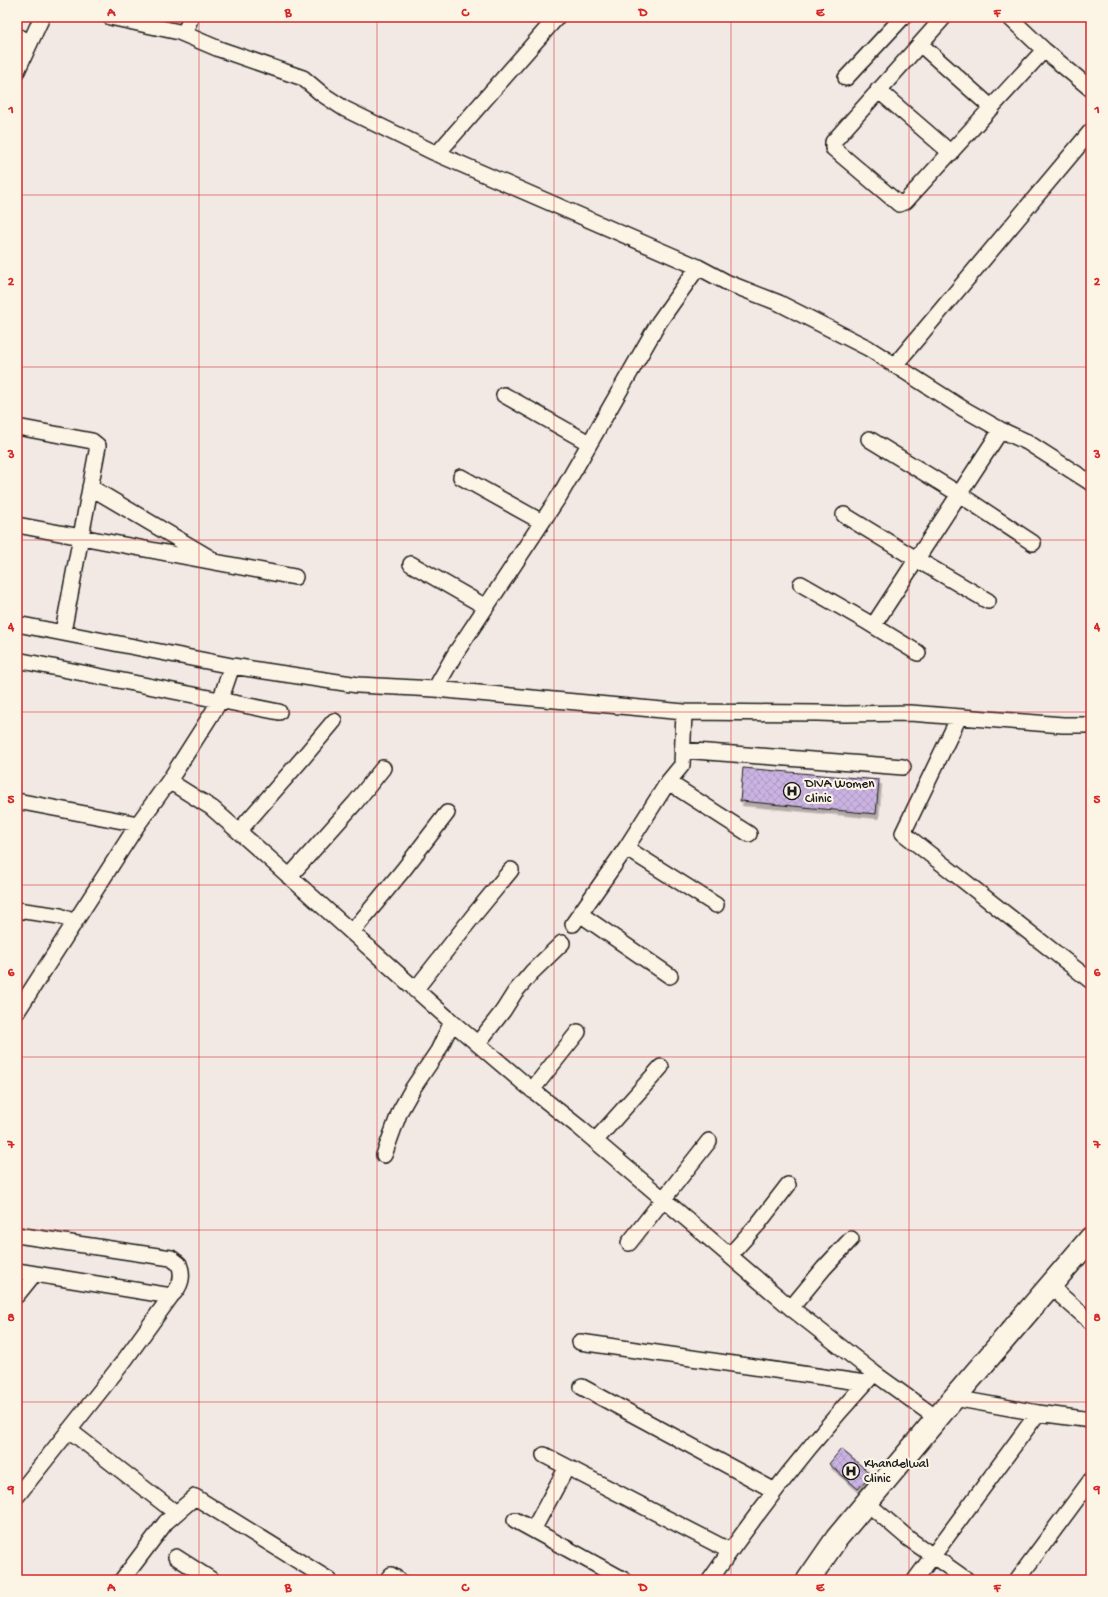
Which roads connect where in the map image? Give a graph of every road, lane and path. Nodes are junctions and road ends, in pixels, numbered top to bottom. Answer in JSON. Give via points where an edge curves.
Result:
{"nodes":[{"id":1,"x":110,"y":17,"type":"edge"},
{"id":2,"x":191,"y":17,"type":"edge"},
{"id":3,"x":557,"y":17,"type":"edge"},
{"id":4,"x":903,"y":17,"type":"edge"},
{"id":5,"x":944,"y":17,"type":"edge"},
{"id":6,"x":1009,"y":17,"type":"edge"},
{"id":7,"x":37,"y":18,"type":"edge"},
{"id":8,"x":184,"y":34,"type":"junction"},
{"id":9,"x":24,"y":39,"type":"edge"},
{"id":10,"x":920,"y":44,"type":"junction"},
{"id":11,"x":1044,"y":50,"type":"junction"},
{"id":12,"x":17,"y":71,"type":"edge"},
{"id":13,"x":846,"y":78,"type":"dead end"},
{"id":14,"x":1091,"y":89,"type":"edge"},
{"id":15,"x":878,"y":90,"type":"junction"},
{"id":16,"x":992,"y":108,"type":"junction"},
{"id":17,"x":1091,"y":131,"type":"edge"},
{"id":18,"x":950,"y":153,"type":"junction"},
{"id":19,"x":437,"y":154,"type":"junction"},
{"id":20,"x":698,"y":267,"type":"junction"},
{"id":21,"x":895,"y":365,"type":"junction"},
{"id":22,"x":504,"y":395,"type":"dead end"},
{"id":23,"x":17,"y":427,"type":"edge"},
{"id":24,"x":1001,"y":430,"type":"junction"},
{"id":25,"x":869,"y":439,"type":"dead end"},
{"id":26,"x":589,"y":443,"type":"junction"},
{"id":27,"x":461,"y":477,"type":"dead end"},
{"id":28,"x":1091,"y":483,"type":"edge"},
{"id":29,"x":90,"y":487,"type":"junction"},
{"id":30,"x":958,"y":494,"type":"junction"},
{"id":31,"x":844,"y":515,"type":"dead end"},
{"id":32,"x":542,"y":522,"type":"junction"},
{"id":33,"x":17,"y":525,"type":"edge"},
{"id":34,"x":80,"y":537,"type":"junction"},
{"id":35,"x":1033,"y":544,"type":"dead end"},
{"id":36,"x":916,"y":559,"type":"junction"},
{"id":37,"x":218,"y":562,"type":"junction"},
{"id":38,"x":411,"y":564,"type":"dead end"},
{"id":39,"x":295,"y":577,"type":"dead end"},
{"id":40,"x":801,"y":584,"type":"dead end"},
{"id":41,"x":988,"y":601,"type":"dead end"},
{"id":42,"x":486,"y":608,"type":"junction"},
{"id":43,"x":17,"y":624,"type":"edge"},
{"id":44,"x":869,"y":624,"type":"junction"},
{"id":45,"x":63,"y":632,"type":"junction"},
{"id":46,"x":918,"y":653,"type":"dead end"},
{"id":47,"x":17,"y":660,"type":"edge"},
{"id":48,"x":232,"y":666,"type":"junction"},
{"id":49,"x":435,"y":689,"type":"junction"},
{"id":50,"x":220,"y":701,"type":"junction"},
{"id":51,"x":279,"y":712,"type":"dead end"},
{"id":52,"x":684,"y":712,"type":"junction"},
{"id":53,"x":959,"y":717,"type":"junction"},
{"id":54,"x":334,"y":721,"type":"dead end"},
{"id":55,"x":1091,"y":725,"type":"edge"},
{"id":56,"x":682,"y":750,"type":"junction"},
{"id":57,"x":903,"y":767,"type":"dead end"},
{"id":58,"x":383,"y":768,"type":"dead end"},
{"id":59,"x":170,"y":781,"type":"junction"},
{"id":60,"x":668,"y":782,"type":"junction"},
{"id":61,"x":17,"y":801,"type":"edge"},
{"id":62,"x":447,"y":813,"type":"dead end"},
{"id":63,"x":138,"y":824,"type":"junction"},
{"id":64,"x":239,"y":831,"type":"junction"},
{"id":65,"x":749,"y":834,"type":"dead end"},
{"id":66,"x":626,"y":848,"type":"junction"},
{"id":67,"x":511,"y":870,"type":"dead end"},
{"id":68,"x":289,"y":877,"type":"junction"},
{"id":69,"x":716,"y":905,"type":"dead end"},
{"id":70,"x":17,"y":910,"type":"edge"},
{"id":71,"x":74,"y":922,"type":"junction"},
{"id":72,"x":352,"y":932,"type":"junction"},
{"id":73,"x":562,"y":943,"type":"dead end"},
{"id":74,"x":670,"y":976,"type":"dead end"},
{"id":75,"x":1091,"y":981,"type":"edge"},
{"id":76,"x":415,"y":990,"type":"junction"},
{"id":77,"x":18,"y":1009,"type":"edge"},
{"id":78,"x":452,"y":1022,"type":"junction"},
{"id":79,"x":578,"y":1032,"type":"dead end"},
{"id":80,"x":478,"y":1043,"type":"junction"},
{"id":81,"x":661,"y":1067,"type":"dead end"},
{"id":82,"x":532,"y":1090,"type":"junction"},
{"id":83,"x":595,"y":1141,"type":"junction"},
{"id":84,"x":709,"y":1141,"type":"dead end"},
{"id":85,"x":384,"y":1155,"type":"dead end"},
{"id":86,"x":788,"y":1185,"type":"dead end"},
{"id":87,"x":664,"y":1199,"type":"junction"},
{"id":88,"x":17,"y":1235,"type":"edge"},
{"id":89,"x":1091,"y":1238,"type":"edge"},
{"id":90,"x":852,"y":1239,"type":"dead end"},
{"id":91,"x":629,"y":1243,"type":"dead end"},
{"id":92,"x":730,"y":1255,"type":"junction"},
{"id":93,"x":17,"y":1271,"type":"edge"},
{"id":94,"x":34,"y":1274,"type":"junction"},
{"id":95,"x":1050,"y":1286,"type":"junction"},
{"id":96,"x":17,"y":1295,"type":"edge"},
{"id":97,"x":171,"y":1296,"type":"junction"},
{"id":98,"x":791,"y":1308,"type":"junction"},
{"id":99,"x":1091,"y":1322,"type":"edge"},
{"id":100,"x":580,"y":1342,"type":"dead end"},
{"id":101,"x":870,"y":1378,"type":"junction"},
{"id":102,"x":582,"y":1387,"type":"dead end"},
{"id":103,"x":954,"y":1398,"type":"junction"},
{"id":104,"x":1038,"y":1413,"type":"junction"},
{"id":105,"x":938,"y":1419,"type":"junction"},
{"id":106,"x":1091,"y":1420,"type":"edge"},
{"id":107,"x":70,"y":1430,"type":"junction"},
{"id":108,"x":544,"y":1455,"type":"dead end"},
{"id":109,"x":567,"y":1467,"type":"junction"},
{"id":110,"x":1091,"y":1480,"type":"edge"},
{"id":111,"x":775,"y":1491,"type":"junction"},
{"id":112,"x":17,"y":1496,"type":"edge"},
{"id":113,"x":867,"y":1503,"type":"junction"},
{"id":114,"x":176,"y":1513,"type":"junction"},
{"id":115,"x":516,"y":1520,"type":"dead end"},
{"id":116,"x":533,"y":1530,"type":"junction"},
{"id":117,"x":730,"y":1552,"type":"junction"},
{"id":118,"x":933,"y":1556,"type":"junction"},
{"id":119,"x":176,"y":1558,"type":"dead end"},
{"id":120,"x":122,"y":1580,"type":"edge"},
{"id":121,"x":212,"y":1580,"type":"edge"},
{"id":122,"x":329,"y":1580,"type":"edge"},
{"id":123,"x":387,"y":1580,"type":"edge"},
{"id":124,"x":399,"y":1580,"type":"edge"},
{"id":125,"x":624,"y":1580,"type":"edge"},
{"id":126,"x":710,"y":1580,"type":"edge"},
{"id":127,"x":808,"y":1580,"type":"edge"},
{"id":128,"x":915,"y":1580,"type":"edge"},
{"id":129,"x":967,"y":1580,"type":"edge"},
{"id":130,"x":1017,"y":1580,"type":"edge"}],
"edges":[{"from":1,"to":8,"type":"street"},
{"from":2,"to":8,"type":"street"},
{"from":3,"to":19,"type":"street"},
{"from":4,"to":13,"type":"street"},
{"from":5,"to":10,"type":"street"},
{"from":6,"to":11,"type":"street"},
{"from":7,"to":9,"type":"street"},
{"from":8,"to":19,"type":"street","via":[[219,49],[304,78],[345,109]]},
{"from":9,"to":12,"type":"street"},
{"from":10,"to":15,"type":"street"},
{"from":10,"to":16,"type":"street"},
{"from":11,"to":14,"type":"street"},
{"from":11,"to":16,"type":"street"},
{"from":15,"to":18,"type":"street"},
{"from":15,"to":18,"type":"street","via":[[835,138],[833,148],[899,204],[904,203]]},
{"from":16,"to":18,"type":"street"},
{"from":17,"to":21,"type":"street"},
{"from":19,"to":20,"type":"street"},
{"from":20,"to":21,"type":"street","via":[[728,283],[779,303],[868,348]]},
{"from":20,"to":26,"type":"street","via":[[659,322]]},
{"from":21,"to":24,"type":"street"},
{"from":22,"to":26,"type":"street"},
{"from":23,"to":29,"type":"street","via":[[92,441],[98,446]]},
{"from":24,"to":28,"type":"street","via":[[1027,442]]},
{"from":24,"to":30,"type":"street"},
{"from":25,"to":30,"type":"street"},
{"from":26,"to":32,"type":"street"},
{"from":27,"to":32,"type":"street"},
{"from":29,"to":34,"type":"street"},
{"from":29,"to":37,"type":"street"},
{"from":30,"to":35,"type":"street"},
{"from":30,"to":36,"type":"street"},
{"from":31,"to":36,"type":"street"},
{"from":32,"to":42,"type":"street"},
{"from":33,"to":34,"type":"street"},
{"from":34,"to":37,"type":"street"},
{"from":34,"to":45,"type":"street"},
{"from":36,"to":41,"type":"street"},
{"from":36,"to":44,"type":"street","via":[[875,623]]},
{"from":37,"to":39,"type":"street"},
{"from":38,"to":42,"type":"street"},
{"from":40,"to":44,"type":"street"},
{"from":42,"to":49,"type":"street"},
{"from":43,"to":45,"type":"street"},
{"from":44,"to":46,"type":"street"},
{"from":45,"to":48,"type":"street"},
{"from":47,"to":50,"type":"street"},
{"from":48,"to":49,"type":"street","via":[[358,685]]},
{"from":48,"to":50,"type":"street"},
{"from":49,"to":52,"type":"street"},
{"from":50,"to":51,"type":"street"},
{"from":50,"to":59,"type":"street"},
{"from":52,"to":53,"type":"street","via":[[910,713]]},
{"from":52,"to":56,"type":"street"},
{"from":53,"to":55,"type":"street"},
{"from":53,"to":75,"type":"street","via":[[904,833]]},
{"from":54,"to":64,"type":"street"},
{"from":56,"to":57,"type":"street"},
{"from":56,"to":60,"type":"street","via":[[682,765]]},
{"from":58,"to":68,"type":"street"},
{"from":59,"to":63,"type":"street"},
{"from":59,"to":64,"type":"street","via":[[212,808]]},
{"from":60,"to":65,"type":"street"},
{"from":60,"to":66,"type":"street"},
{"from":61,"to":63,"type":"street"},
{"from":62,"to":72,"type":"street"},
{"from":63,"to":71,"type":"street"},
{"from":64,"to":68,"type":"street"},
{"from":66,"to":69,"type":"street"},
{"from":66,"to":74,"type":"street","via":[[576,919]]},
{"from":67,"to":76,"type":"street"},
{"from":68,"to":72,"type":"street"},
{"from":70,"to":71,"type":"street","via":[[60,916]]},
{"from":71,"to":77,"type":"street"},
{"from":72,"to":76,"type":"street"},
{"from":73,"to":80,"type":"street","via":[[515,992]]},
{"from":76,"to":78,"type":"street"},
{"from":78,"to":80,"type":"street"},
{"from":78,"to":85,"type":"street","via":[[438,1051],[400,1111]]},
{"from":79,"to":82,"type":"street"},
{"from":80,"to":82,"type":"street"},
{"from":81,"to":83,"type":"street"},
{"from":82,"to":83,"type":"street"},
{"from":83,"to":87,"type":"street"},
{"from":84,"to":87,"type":"street"},
{"from":86,"to":92,"type":"street"},
{"from":87,"to":91,"type":"street"},
{"from":87,"to":92,"type":"street"},
{"from":88,"to":97,"type":"street","via":[[171,1258],[179,1264],[182,1278]]},
{"from":89,"to":95,"type":"street"},
{"from":90,"to":98,"type":"street"},
{"from":92,"to":98,"type":"street"},
{"from":93,"to":94,"type":"street"},
{"from":94,"to":96,"type":"street"},
{"from":94,"to":97,"type":"street"},
{"from":95,"to":99,"type":"street"},
{"from":95,"to":103,"type":"street"},
{"from":97,"to":107,"type":"street"},
{"from":98,"to":101,"type":"street"},
{"from":100,"to":101,"type":"street"},
{"from":101,"to":105,"type":"street"},
{"from":101,"to":111,"type":"street","via":[[835,1416]]},
{"from":102,"to":111,"type":"street"},
{"from":103,"to":104,"type":"street"},
{"from":103,"to":105,"type":"street"},
{"from":104,"to":106,"type":"street"},
{"from":104,"to":118,"type":"street"},
{"from":105,"to":113,"type":"street"},
{"from":107,"to":112,"type":"street"},
{"from":107,"to":114,"type":"street"},
{"from":108,"to":109,"type":"street"},
{"from":109,"to":116,"type":"street"},
{"from":109,"to":117,"type":"street"},
{"from":110,"to":130,"type":"street"},
{"from":111,"to":117,"type":"street"},
{"from":113,"to":118,"type":"street"},
{"from":113,"to":127,"type":"street","via":[[837,1538]]},
{"from":114,"to":120,"type":"street","via":[[166,1522]]},
{"from":114,"to":122,"type":"street","via":[[195,1497]]},
{"from":115,"to":116,"type":"street"},
{"from":116,"to":125,"type":"street"},
{"from":117,"to":126,"type":"street"},
{"from":118,"to":128,"type":"street"},
{"from":118,"to":129,"type":"street"},
{"from":119,"to":121,"type":"street"},
{"from":123,"to":124,"type":"street","via":[[391,1575]]}]}
